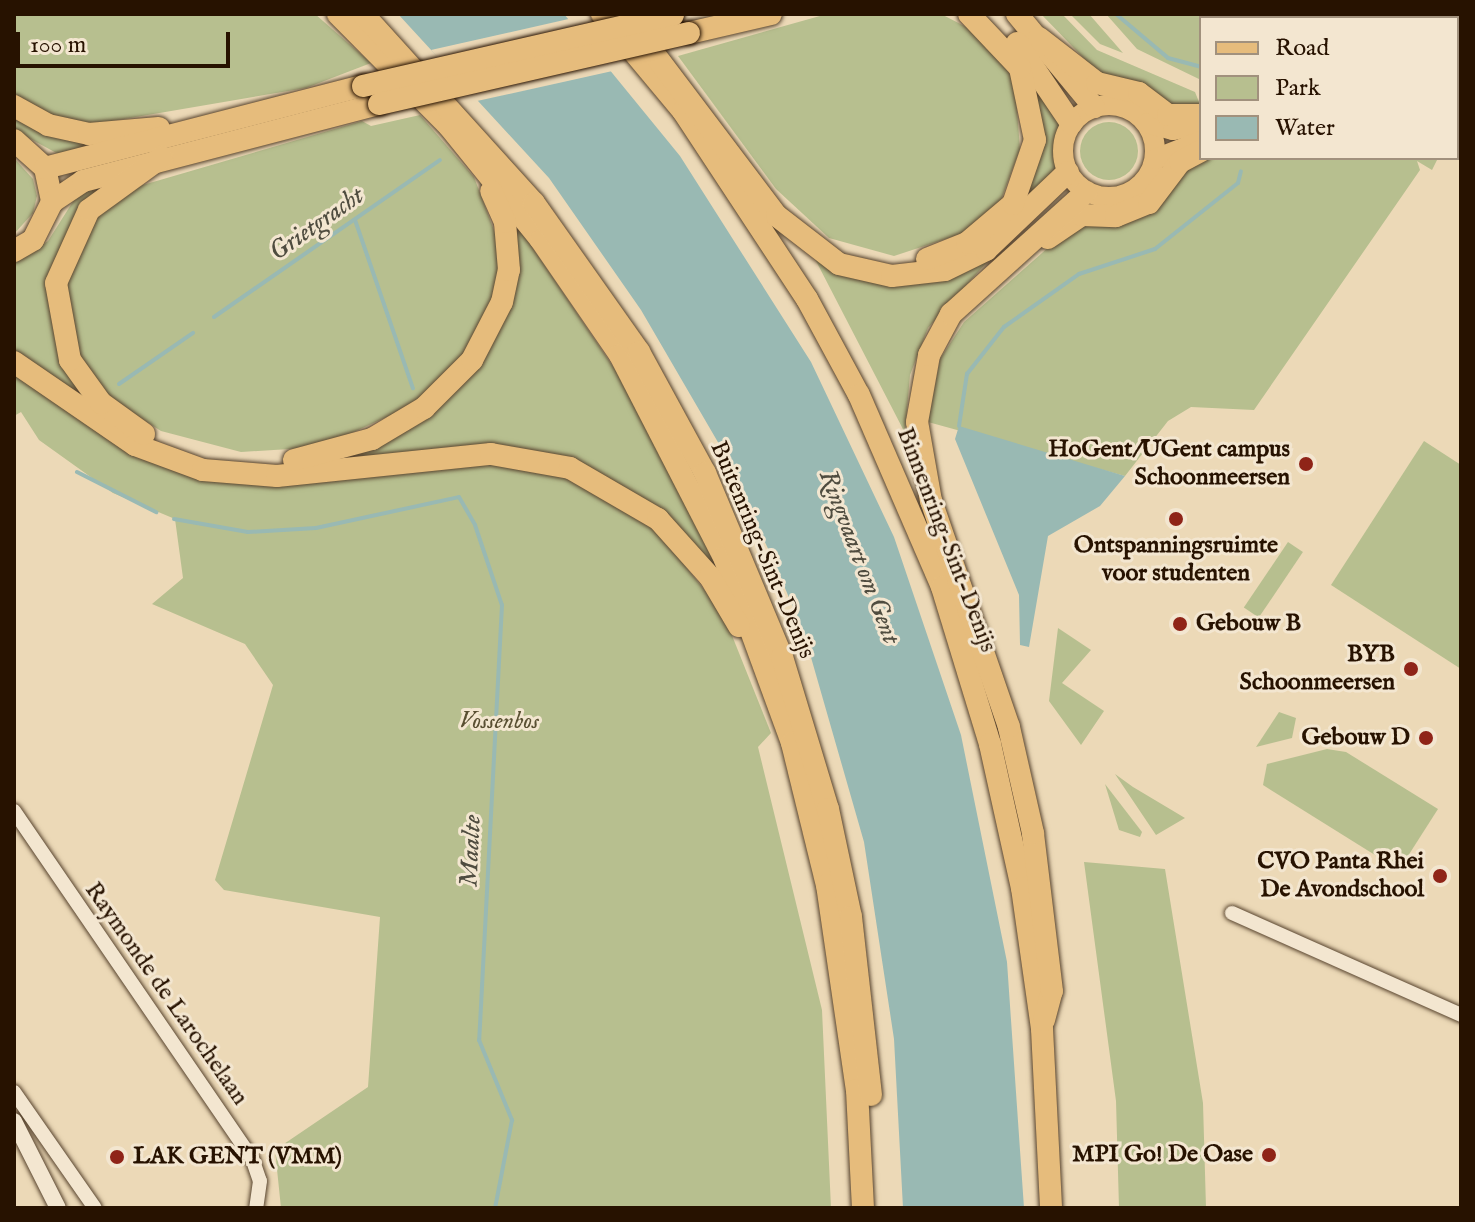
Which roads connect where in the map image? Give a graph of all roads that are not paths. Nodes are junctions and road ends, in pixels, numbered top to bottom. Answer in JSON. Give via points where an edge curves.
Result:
{"nodes":[{"id":1,"x":338,"y":14,"type":"edge"},
{"id":2,"x":363,"y":14,"type":"edge"},
{"id":3,"x":602,"y":14,"type":"edge"},
{"id":4,"x":624,"y":14,"type":"edge"},
{"id":5,"x":771,"y":14,"type":"edge"},
{"id":6,"x":969,"y":14,"type":"edge"},
{"id":7,"x":988,"y":14,"type":"edge"},
{"id":8,"x":1017,"y":14,"type":"edge"},
{"id":9,"x":680,"y":21,"type":"edge"},
{"id":10,"x":1039,"y":38,"type":"junction"},
{"id":11,"x":14,"y":106,"type":"edge"},
{"id":12,"x":1094,"y":107,"type":"junction"},
{"id":13,"x":243,"y":114,"type":"junction"},
{"id":14,"x":1199,"y":115,"type":"edge"},
{"id":15,"x":1071,"y":123,"type":"junction"},
{"id":16,"x":1147,"y":123,"type":"junction"},
{"id":17,"x":1199,"y":125,"type":"edge"},
{"id":18,"x":14,"y":140,"type":"edge"},
{"id":19,"x":1199,"y":142,"type":"edge"},
{"id":20,"x":726,"y":144,"type":"junction"},
{"id":21,"x":467,"y":147,"type":"junction"},
{"id":22,"x":1199,"y":152,"type":"edge"},
{"id":23,"x":162,"y":157,"type":"junction"},
{"id":24,"x":1155,"y":159,"type":"junction"},
{"id":25,"x":45,"y":168,"type":"junction"},
{"id":26,"x":1068,"y":172,"type":"junction"},
{"id":27,"x":1086,"y":192,"type":"junction"},
{"id":28,"x":52,"y":202,"type":"junction"},
{"id":29,"x":14,"y":251,"type":"edge"},
{"id":30,"x":1013,"y":252,"type":"junction"},
{"id":31,"x":14,"y":362,"type":"edge"},
{"id":32,"x":792,"y":743,"type":"junction"},
{"id":33,"x":14,"y":811,"type":"edge"},
{"id":34,"x":1232,"y":913,"type":"dead end"},
{"id":35,"x":1461,"y":1015,"type":"edge"},
{"id":36,"x":1042,"y":1029,"type":"junction"},
{"id":37,"x":14,"y":1092,"type":"edge"},
{"id":38,"x":14,"y":1121,"type":"edge"},
{"id":39,"x":58,"y":1208,"type":"edge"},
{"id":40,"x":95,"y":1208,"type":"edge"},
{"id":41,"x":256,"y":1208,"type":"edge"},
{"id":42,"x":863,"y":1208,"type":"edge"},
{"id":43,"x":876,"y":1208,"type":"edge"},
{"id":44,"x":1051,"y":1208,"type":"edge"}],
"edges":[{"from":1,"to":21,"type":"highway"},
{"from":2,"to":43,"type":"highway","name":"Buitenring-Sint-Denijs","via":[[473,128],[596,285],[698,460],[753,583],[809,742],[851,917],[871,1081]]},
{"from":3,"to":36,"type":"highway","name":"Binnenring-Sint-Denijs","via":[[754,213],[807,299],[900,484],[942,587],[990,744],[1022,888]]},
{"from":4,"to":20,"type":"highway"},
{"from":5,"to":9,"type":"highway"},
{"from":6,"to":20,"type":"highway","via":[[1020,68],[1035,140],[1013,204],[967,243],[893,263],[840,252],[799,225],[744,152]]},
{"from":7,"to":15,"type":"highway","via":[[1054,90]]},
{"from":8,"to":10,"type":"highway"},
{"from":9,"to":13,"type":"highway","bridge":true},
{"from":9,"to":23,"type":"highway","bridge":true},
{"from":10,"to":12,"type":"highway"},
{"from":10,"to":14,"type":"highway","via":[[1097,83],[1139,93],[1168,115]]},
{"from":11,"to":13,"type":"highway","via":[[48,125],[89,134]]},
{"from":12,"to":15,"type":"main road"},
{"from":12,"to":16,"type":"main road","via":[[1123,106]]},
{"from":13,"to":25,"type":"highway"},
{"from":15,"to":26,"type":"main road","via":[[1062,147]]},
{"from":16,"to":17,"type":"main road","via":[[1173,130]]},
{"from":16,"to":24,"type":"main road"},
{"from":18,"to":25,"type":"highway"},
{"from":19,"to":24,"type":"main road"},
{"from":20,"to":26,"type":"highway","via":[[794,235],[839,264],[892,276],[945,270],[986,250]]},
{"from":21,"to":23,"type":"highway","via":[[497,199],[508,244],[502,302],[488,334],[450,384],[405,420],[337,453],[271,462],[204,456],[143,434],[101,403],[60,336],[56,283],[75,230],[109,191],[150,172]]},
{"from":21,"to":32,"type":"highway","via":[[580,297],[651,411],[724,557]]},
{"from":22,"to":30,"type":"highway","via":[[1180,162],[1149,203],[1116,216],[1082,215],[1027,255]]},
{"from":23,"to":28,"type":"highway","via":[[83,181]]},
{"from":24,"to":27,"type":"main road","via":[[1129,193]]},
{"from":25,"to":28,"type":"highway"},
{"from":26,"to":27,"type":"main road"},
{"from":27,"to":30,"type":"highway"},
{"from":28,"to":29,"type":"highway","via":[[39,231]]},
{"from":30,"to":36,"type":"highway","via":[[941,330],[923,378],[917,422],[931,501],[1009,727],[1033,833],[1052,991]]},
{"from":31,"to":32,"type":"highway","via":[[135,445],[203,470],[277,476],[491,454],[533,458],[601,482],[658,519],[710,577]]},
{"from":32,"to":42,"type":"highway","via":[[842,981]]},
{"from":33,"to":41,"type":"street","name":"Raymonde de Larochelaan","via":[[252,1158],[260,1181]]},
{"from":34,"to":35,"type":"street"},
{"from":36,"to":44,"type":"highway","name":"Binnenring-Sint-Denijs"},
{"from":37,"to":40,"type":"street"},
{"from":38,"to":39,"type":"street"}]}
